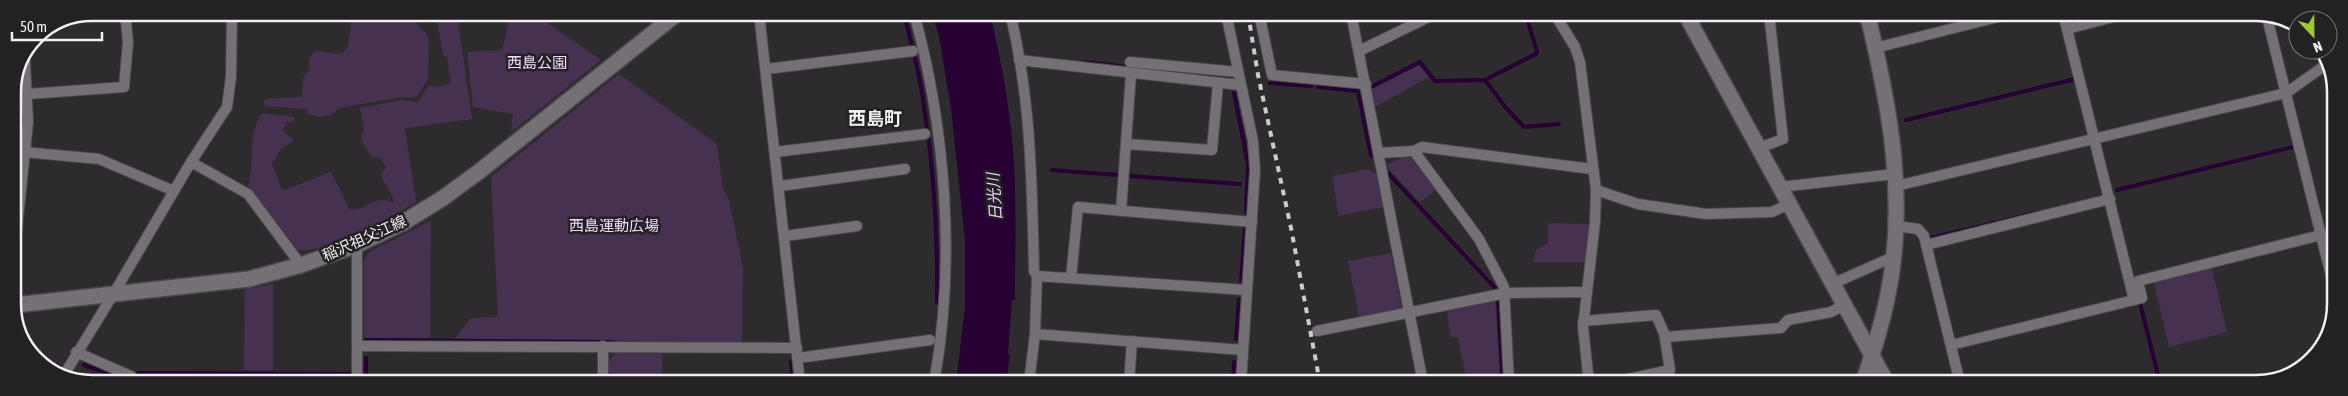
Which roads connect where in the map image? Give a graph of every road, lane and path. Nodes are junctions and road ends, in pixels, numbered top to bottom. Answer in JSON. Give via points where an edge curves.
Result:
{"nodes":[{"id":1,"x":126,"y":21,"type":"edge"},
{"id":2,"x":232,"y":21,"type":"edge"},
{"id":3,"x":668,"y":21,"type":"edge"},
{"id":4,"x":760,"y":21,"type":"edge"},
{"id":5,"x":916,"y":21,"type":"edge"},
{"id":6,"x":1012,"y":21,"type":"edge"},
{"id":7,"x":1228,"y":21,"type":"edge"},
{"id":8,"x":1261,"y":21,"type":"edge"},
{"id":9,"x":1353,"y":21,"type":"edge"},
{"id":10,"x":1421,"y":21,"type":"edge"},
{"id":11,"x":1563,"y":21,"type":"edge"},
{"id":12,"x":1689,"y":21,"type":"edge"},
{"id":13,"x":1770,"y":21,"type":"edge"},
{"id":14,"x":1869,"y":21,"type":"edge"},
{"id":15,"x":1982,"y":21,"type":"edge"},
{"id":16,"x":2065,"y":21,"type":"edge"},
{"id":17,"x":2098,"y":21,"type":"edge"},
{"id":18,"x":2268,"y":23,"type":"edge"},
{"id":19,"x":2067,"y":29,"type":"junction"},
{"id":20,"x":1875,"y":48,"type":"junction"},
{"id":21,"x":913,"y":51,"type":"dead end"},
{"id":22,"x":1359,"y":51,"type":"junction"},
{"id":23,"x":1020,"y":60,"type":"junction"},
{"id":24,"x":1130,"y":62,"type":"dead end"},
{"id":25,"x":2322,"y":67,"type":"edge"},
{"id":26,"x":26,"y":69,"type":"edge"},
{"id":27,"x":766,"y":69,"type":"junction"},
{"id":28,"x":1238,"y":72,"type":"junction"},
{"id":29,"x":1131,"y":74,"type":"junction"},
{"id":30,"x":1218,"y":83,"type":"junction"},
{"id":31,"x":1366,"y":84,"type":"junction"},
{"id":32,"x":1240,"y":86,"type":"junction"},
{"id":33,"x":2286,"y":93,"type":"junction"},
{"id":34,"x":28,"y":94,"type":"junction"},
{"id":35,"x":925,"y":134,"type":"dead end"},
{"id":36,"x":2095,"y":139,"type":"junction"},
{"id":37,"x":1126,"y":144,"type":"junction"},
{"id":38,"x":1759,"y":148,"type":"junction"},
{"id":39,"x":1414,"y":151,"type":"junction"},
{"id":40,"x":21,"y":152,"type":"edge"},
{"id":41,"x":24,"y":152,"type":"junction"},
{"id":42,"x":776,"y":152,"type":"junction"},
{"id":43,"x":1379,"y":153,"type":"junction"},
{"id":44,"x":191,"y":162,"type":"junction"},
{"id":45,"x":904,"y":169,"type":"dead end"},
{"id":46,"x":1592,"y":169,"type":"junction"},
{"id":47,"x":1896,"y":180,"type":"junction"},
{"id":48,"x":21,"y":184,"type":"edge"},
{"id":49,"x":780,"y":186,"type":"junction"},
{"id":50,"x":1780,"y":187,"type":"junction"},
{"id":51,"x":1596,"y":190,"type":"junction"},
{"id":52,"x":174,"y":191,"type":"junction"},
{"id":53,"x":2110,"y":199,"type":"junction"},
{"id":54,"x":1789,"y":204,"type":"junction"},
{"id":55,"x":1121,"y":211,"type":"junction"},
{"id":56,"x":1252,"y":222,"type":"junction"},
{"id":57,"x":857,"y":226,"type":"dead end"},
{"id":58,"x":1896,"y":226,"type":"junction"},
{"id":59,"x":2321,"y":235,"type":"junction"},
{"id":60,"x":785,"y":236,"type":"junction"},
{"id":61,"x":357,"y":245,"type":"junction"},
{"id":62,"x":1926,"y":245,"type":"junction"},
{"id":63,"x":2327,"y":246,"type":"edge"},
{"id":64,"x":1893,"y":257,"type":"junction"},
{"id":65,"x":301,"y":265,"type":"junction"},
{"id":66,"x":1038,"y":276,"type":"junction"},
{"id":67,"x":1071,"y":278,"type":"junction"},
{"id":68,"x":1832,"y":284,"type":"junction"},
{"id":69,"x":1247,"y":290,"type":"junction"},
{"id":70,"x":1586,"y":292,"type":"junction"},
{"id":71,"x":114,"y":293,"type":"junction"},
{"id":72,"x":1506,"y":293,"type":"junction"},
{"id":73,"x":2134,"y":300,"type":"junction"},
{"id":74,"x":21,"y":305,"type":"edge"},
{"id":75,"x":1844,"y":305,"type":"junction"},
{"id":76,"x":1409,"y":312,"type":"junction"},
{"id":77,"x":1583,"y":321,"type":"junction"},
{"id":78,"x":1317,"y":331,"type":"dead end"},
{"id":79,"x":1036,"y":334,"type":"junction"},
{"id":80,"x":1665,"y":337,"type":"junction"},
{"id":81,"x":930,"y":340,"type":"dead end"},
{"id":82,"x":1132,"y":341,"type":"junction"},
{"id":83,"x":1951,"y":345,"type":"junction"},
{"id":84,"x":357,"y":346,"type":"junction"},
{"id":85,"x":603,"y":346,"type":"junction"},
{"id":86,"x":1243,"y":350,"type":"junction"},
{"id":87,"x":76,"y":352,"type":"junction"},
{"id":88,"x":797,"y":353,"type":"junction"},
{"id":89,"x":1872,"y":355,"type":"junction"},
{"id":90,"x":67,"y":370,"type":"edge"},
{"id":91,"x":128,"y":375,"type":"edge"},
{"id":92,"x":357,"y":375,"type":"edge"},
{"id":93,"x":604,"y":375,"type":"edge"},
{"id":94,"x":799,"y":375,"type":"edge"},
{"id":95,"x":935,"y":375,"type":"edge"},
{"id":96,"x":1030,"y":375,"type":"edge"},
{"id":97,"x":1130,"y":375,"type":"edge"},
{"id":98,"x":1241,"y":375,"type":"edge"},
{"id":99,"x":1421,"y":375,"type":"edge"},
{"id":100,"x":1509,"y":375,"type":"edge"},
{"id":101,"x":1588,"y":375,"type":"edge"},
{"id":102,"x":1646,"y":375,"type":"edge"},
{"id":103,"x":1866,"y":375,"type":"edge"},
{"id":104,"x":1883,"y":375,"type":"edge"},
{"id":105,"x":1958,"y":375,"type":"edge"}],
"edges":[{"from":1,"to":34,"type":"street","via":[[128,42],[124,87]]},
{"from":2,"to":44,"type":"street","via":[[227,108]]},
{"from":3,"to":61,"type":"street","name":"稲沢祖父江線","via":[[443,198],[401,224]]},
{"from":4,"to":27,"type":"street"},
{"from":5,"to":95,"type":"street","via":[[934,109],[942,175],[946,296]]},
{"from":6,"to":23,"type":"street"},
{"from":7,"to":28,"type":"street"},
{"from":8,"to":31,"type":"street","via":[[1272,75]]},
{"from":9,"to":22,"type":"street"},
{"from":10,"to":22,"type":"street"},
{"from":11,"to":46,"type":"street","via":[[1580,62]]},
{"from":12,"to":38,"type":"street"},
{"from":13,"to":38,"type":"street","via":[[1783,139]]},
{"from":14,"to":20,"type":"street"},
{"from":15,"to":20,"type":"street"},
{"from":16,"to":19,"type":"street"},
{"from":17,"to":19,"type":"street"},
{"from":18,"to":33,"type":"street"},
{"from":19,"to":36,"type":"street"},
{"from":20,"to":47,"type":"street","via":[[1888,104]]},
{"from":21,"to":27,"type":"street"},
{"from":22,"to":31,"type":"street"},
{"from":23,"to":29,"type":"street"},
{"from":23,"to":66,"type":"street","via":[[1031,156],[1034,271]]},
{"from":24,"to":28,"type":"street"},
{"from":25,"to":33,"type":"street"},
{"from":26,"to":34,"type":"street"},
{"from":27,"to":42,"type":"street"},
{"from":28,"to":32,"type":"street"},
{"from":29,"to":30,"type":"street"},
{"from":29,"to":37,"type":"street"},
{"from":30,"to":32,"type":"street"},
{"from":30,"to":37,"type":"street","via":[[1212,150]]},
{"from":31,"to":43,"type":"street"},
{"from":32,"to":56,"type":"street","via":[[1253,141]]},
{"from":33,"to":36,"type":"street"},
{"from":33,"to":59,"type":"street"},
{"from":34,"to":41,"type":"street"},
{"from":35,"to":42,"type":"street"},
{"from":36,"to":47,"type":"street"},
{"from":36,"to":53,"type":"street"},
{"from":37,"to":55,"type":"street"},
{"from":38,"to":50,"type":"street"},
{"from":39,"to":43,"type":"street"},
{"from":39,"to":46,"type":"street","via":[[1422,147]]},
{"from":39,"to":72,"type":"street","via":[[1479,239]]},
{"from":40,"to":41,"type":"street"},
{"from":41,"to":48,"type":"street"},
{"from":41,"to":52,"type":"street","via":[[99,159]]},
{"from":42,"to":49,"type":"street"},
{"from":43,"to":76,"type":"street"},
{"from":44,"to":52,"type":"street"},
{"from":44,"to":65,"type":"street","via":[[248,194]]},
{"from":45,"to":49,"type":"street"},
{"from":46,"to":51,"type":"street"},
{"from":47,"to":50,"type":"street"},
{"from":47,"to":58,"type":"street"},
{"from":49,"to":60,"type":"street"},
{"from":50,"to":54,"type":"street"},
{"from":51,"to":54,"type":"street","via":[[1638,204],[1706,214],[1772,212]]},
{"from":51,"to":70,"type":"street"},
{"from":52,"to":71,"type":"street"},
{"from":53,"to":62,"type":"street"},
{"from":53,"to":73,"type":"street"},
{"from":54,"to":68,"type":"street"},
{"from":55,"to":56,"type":"street"},
{"from":55,"to":67,"type":"street","via":[[1078,207]]},
{"from":56,"to":69,"type":"street"},
{"from":57,"to":60,"type":"street"},
{"from":58,"to":62,"type":"street","via":[[1918,229]]},
{"from":58,"to":64,"type":"street"},
{"from":59,"to":63,"type":"street"},
{"from":59,"to":73,"type":"street","via":[[2138,281],[2142,298]]},
{"from":60,"to":88,"type":"street"},
{"from":61,"to":65,"type":"street","name":"稲沢祖父江線"},
{"from":61,"to":84,"type":"street"},
{"from":62,"to":83,"type":"street"},
{"from":64,"to":68,"type":"street"},
{"from":64,"to":89,"type":"street","via":[[1887,299]]},
{"from":65,"to":71,"type":"street","name":"稲沢祖父江線","via":[[249,278]]},
{"from":66,"to":67,"type":"street"},
{"from":66,"to":79,"type":"street"},
{"from":67,"to":69,"type":"street"},
{"from":68,"to":75,"type":"street"},
{"from":69,"to":86,"type":"street"},
{"from":70,"to":72,"type":"street"},
{"from":70,"to":77,"type":"street"},
{"from":71,"to":74,"type":"street","name":"稲沢祖父江線"},
{"from":71,"to":87,"type":"street"},
{"from":72,"to":76,"type":"street"},
{"from":72,"to":100,"type":"street"},
{"from":73,"to":83,"type":"street"},
{"from":75,"to":80,"type":"street","via":[[1831,312],[1788,320],[1781,328]]},
{"from":75,"to":89,"type":"street"},
{"from":76,"to":78,"type":"street"},
{"from":76,"to":99,"type":"street"},
{"from":77,"to":80,"type":"street","via":[[1656,315]]},
{"from":77,"to":101,"type":"street"},
{"from":79,"to":82,"type":"street"},
{"from":79,"to":96,"type":"street"},
{"from":80,"to":102,"type":"street","via":[[1670,370]]},
{"from":81,"to":88,"type":"street"},
{"from":82,"to":86,"type":"street"},
{"from":82,"to":97,"type":"street"},
{"from":83,"to":105,"type":"street"},
{"from":84,"to":85,"type":"street"},
{"from":84,"to":92,"type":"street"},
{"from":85,"to":88,"type":"street"},
{"from":85,"to":93,"type":"street"},
{"from":86,"to":98,"type":"street"},
{"from":87,"to":90,"type":"street"},
{"from":87,"to":91,"type":"street"},
{"from":88,"to":94,"type":"street"},
{"from":89,"to":103,"type":"street"},
{"from":89,"to":104,"type":"street"}]}
